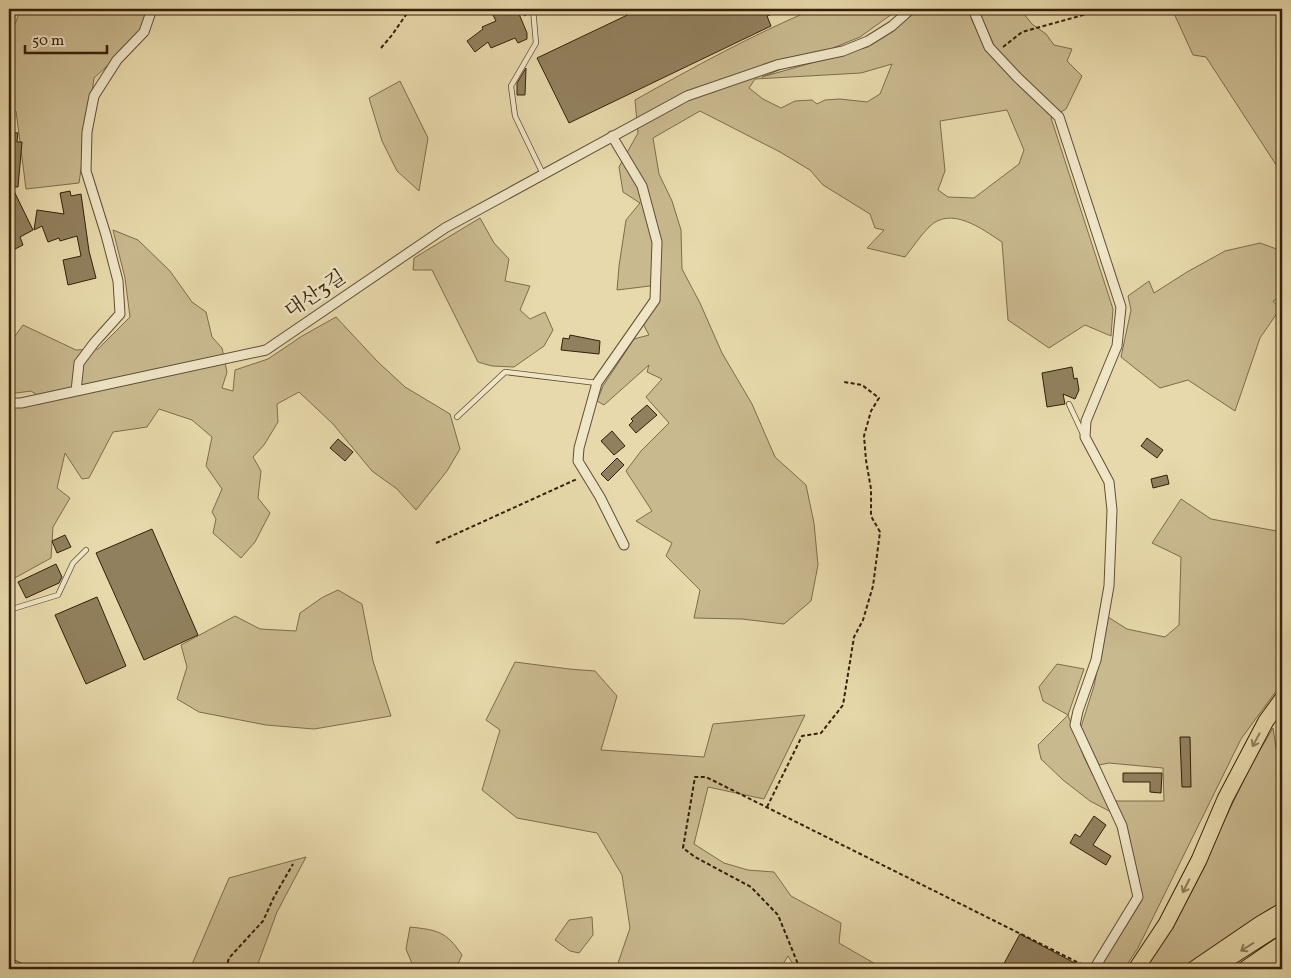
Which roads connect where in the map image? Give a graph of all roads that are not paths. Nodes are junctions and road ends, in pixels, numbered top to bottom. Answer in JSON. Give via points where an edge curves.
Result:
{"nodes":[{"id":1,"x":152,"y":9,"type":"edge"},
{"id":2,"x":533,"y":9,"type":"edge"},
{"id":3,"x":911,"y":9,"type":"edge"},
{"id":4,"x":973,"y":9,"type":"edge"},
{"id":5,"x":612,"y":136,"type":"junction"},
{"id":6,"x":544,"y":174,"type":"junction"},
{"id":7,"x":597,"y":383,"type":"junction"},
{"id":8,"x":76,"y":391,"type":"junction"},
{"id":9,"x":9,"y":403,"type":"edge"},
{"id":10,"x":1069,"y":404,"type":"dead end"},
{"id":11,"x":457,"y":417,"type":"dead end"},
{"id":12,"x":1085,"y":437,"type":"junction"},
{"id":13,"x":624,"y":545,"type":"dead end"},
{"id":14,"x":86,"y":550,"type":"dead end"},
{"id":15,"x":9,"y":610,"type":"edge"},
{"id":16,"x":1282,"y":699,"type":"edge"},
{"id":17,"x":1282,"y":911,"type":"edge"},
{"id":18,"x":1282,"y":926,"type":"edge"},
{"id":19,"x":1282,"y":943,"type":"edge"},
{"id":20,"x":1282,"y":958,"type":"edge"},
{"id":21,"x":9,"y":963,"type":"edge"},
{"id":22,"x":22,"y":969,"type":"edge"},
{"id":23,"x":1093,"y":969,"type":"edge"},
{"id":24,"x":1136,"y":969,"type":"edge"},
{"id":25,"x":1194,"y":969,"type":"edge"},
{"id":26,"x":1214,"y":969,"type":"edge"},
{"id":27,"x":1244,"y":969,"type":"edge"},
{"id":28,"x":1265,"y":969,"type":"edge"}],
"edges":[{"from":1,"to":8,"type":"street","via":[[144,32],[117,60],[94,96],[86,171],[118,281],[120,314],[80,363]]},
{"from":2,"to":6,"type":"lane","via":[[536,43],[511,86],[515,116]]},
{"from":3,"to":5,"type":"street","name":"대산3길","via":[[868,41],[843,51],[777,65],[686,96]]},
{"from":4,"to":12,"type":"street","via":[[990,47],[1059,117],[1121,307],[1118,346],[1086,421]]},
{"from":5,"to":6,"type":"street","name":"대산3길"},
{"from":5,"to":7,"type":"street","via":[[642,186],[650,214],[657,242],[655,300]]},
{"from":6,"to":8,"type":"street","name":"대산3길","via":[[445,228],[266,350]]},
{"from":7,"to":11,"type":"lane","via":[[505,372]]},
{"from":7,"to":13,"type":"street","via":[[578,461]]},
{"from":8,"to":9,"type":"street","name":"대산3길"},
{"from":10,"to":12,"type":"lane"},
{"from":12,"to":23,"type":"street","via":[[1110,482],[1112,510],[1109,586],[1096,660],[1075,725],[1122,826],[1138,897]]},
{"from":14,"to":15,"type":"lane","via":[[73,563],[58,595]]},
{"from":16,"to":24,"type":"highway","one_way":true,"via":[[1266,721],[1224,799],[1199,860],[1166,924]]},
{"from":17,"to":25,"type":"highway"},
{"from":18,"to":26,"type":"main road","one_way":true},
{"from":19,"to":27,"type":"main road"},
{"from":20,"to":28,"type":"highway"},
{"from":21,"to":22,"type":"street"}]}
